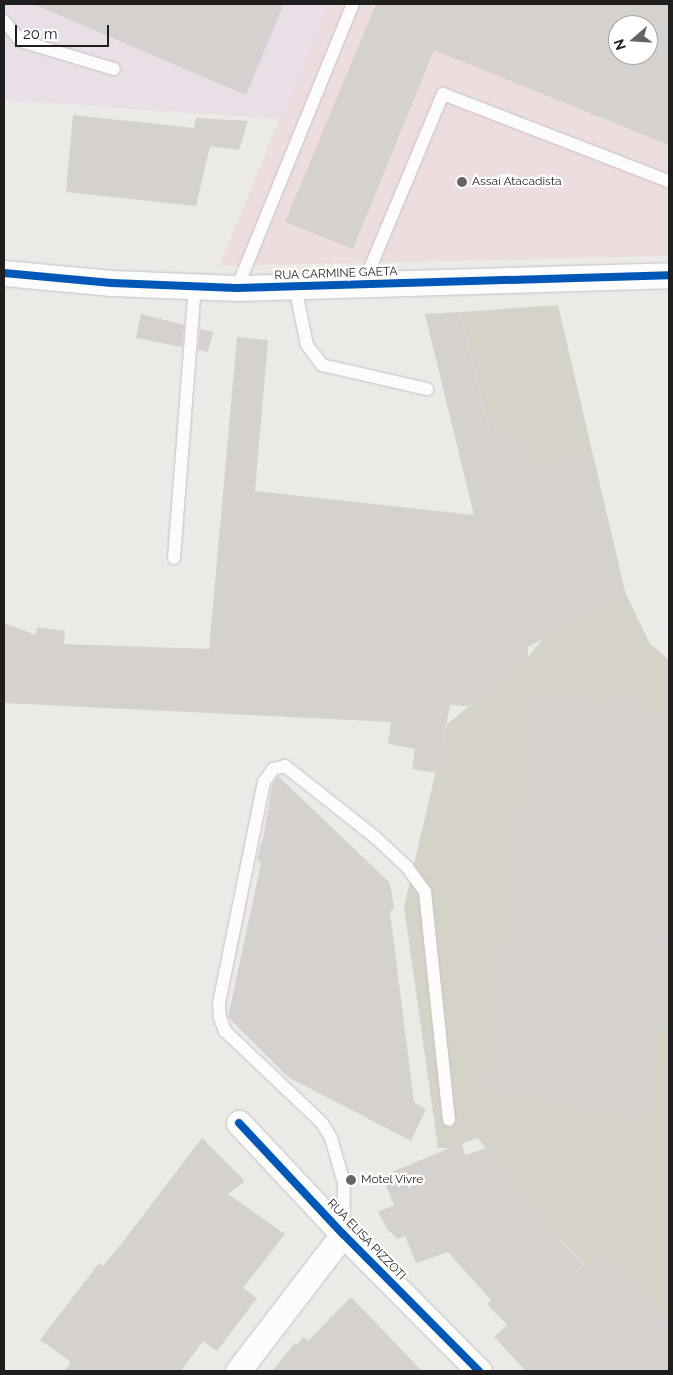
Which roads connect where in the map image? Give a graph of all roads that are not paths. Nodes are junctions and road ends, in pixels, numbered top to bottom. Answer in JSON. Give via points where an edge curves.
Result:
{"nodes":[{"id":1,"x":353,"y":4,"type":"edge"},
{"id":2,"x":4,"y":20,"type":"edge"},
{"id":3,"x":114,"y":69,"type":"dead end"},
{"id":4,"x":669,"y":181,"type":"edge"},
{"id":5,"x":4,"y":272,"type":"edge"},
{"id":6,"x":669,"y":275,"type":"edge"},
{"id":7,"x":362,"y":285,"type":"junction"},
{"id":8,"x":195,"y":286,"type":"junction"},
{"id":9,"x":295,"y":286,"type":"junction"},
{"id":10,"x":237,"y":288,"type":"junction"},
{"id":11,"x":427,"y":389,"type":"dead end"},
{"id":12,"x":174,"y":558,"type":"dead end"},
{"id":13,"x":448,"y":1120,"type":"dead end"},
{"id":14,"x":239,"y":1122,"type":"dead end"},
{"id":15,"x":343,"y":1234,"type":"junction"},
{"id":16,"x":238,"y":1371,"type":"edge"},
{"id":17,"x":479,"y":1371,"type":"edge"}],
"edges":[{"from":1,"to":10,"type":"lane"},
{"from":2,"to":3,"type":"lane","via":[[21,41]]},
{"from":4,"to":7,"type":"lane","via":[[443,94]]},
{"from":5,"to":8,"type":"street","name":"RUA CARMINE GAETA","via":[[112,283]]},
{"from":6,"to":7,"type":"street","name":"RUA CARMINE GAETA"},
{"from":7,"to":9,"type":"street","name":"RUA CARMINE GAETA"},
{"from":8,"to":10,"type":"street","name":"RUA CARMINE GAETA"},
{"from":8,"to":12,"type":"lane"},
{"from":9,"to":10,"type":"street","name":"RUA CARMINE GAETA"},
{"from":9,"to":11,"type":"lane","via":[[307,345],[322,365]]},
{"from":13,"to":15,"type":"lane","via":[[426,892],[407,867],[375,838],[286,766],[273,770],[264,782],[219,1003],[220,1018],[225,1031],[322,1123],[331,1138],[344,1183]]},
{"from":14,"to":15,"type":"street","name":"RUA ELISA PIZZOTI"},
{"from":15,"to":16,"type":"street"},
{"from":15,"to":17,"type":"street","name":"RUA ELISA PIZZOTI"}]}
